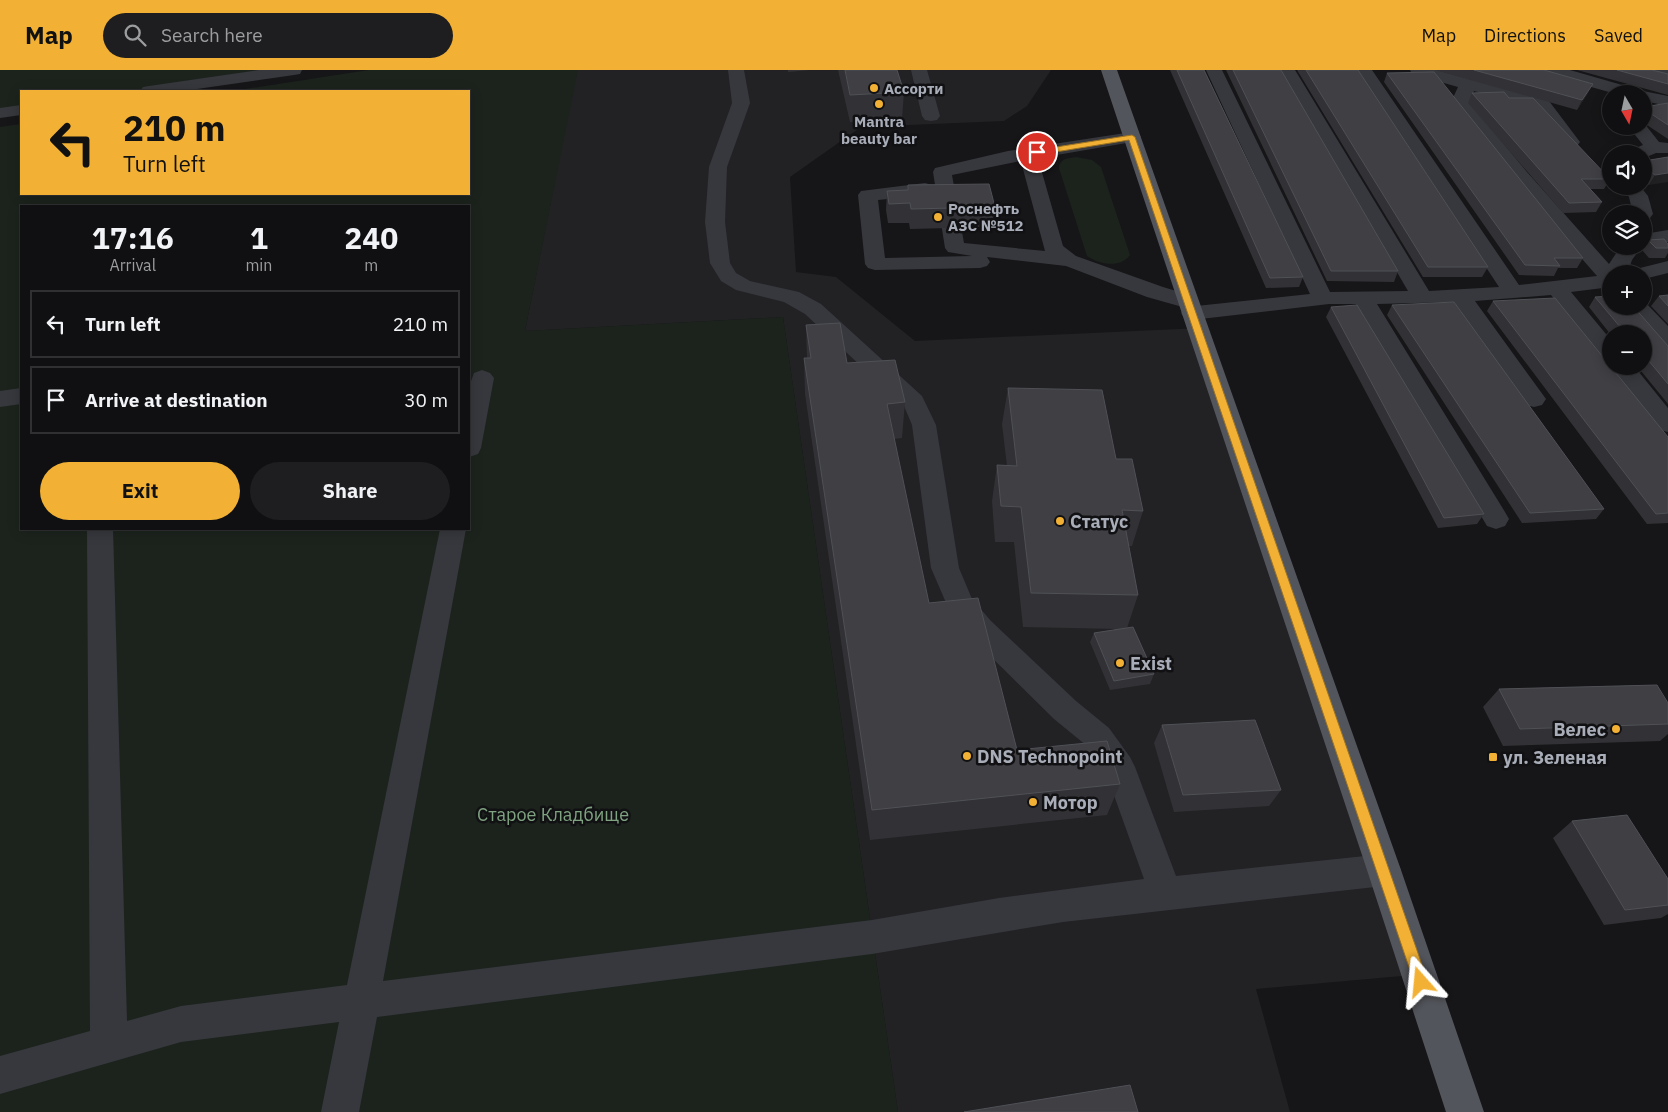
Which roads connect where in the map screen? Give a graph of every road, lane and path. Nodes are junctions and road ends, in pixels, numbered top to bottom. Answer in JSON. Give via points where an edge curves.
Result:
{"nodes":[{"id":1,"x":294,"y":70,"type":"edge"},
{"id":2,"x":736,"y":70,"type":"edge"},
{"id":3,"x":919,"y":70,"type":"edge"},
{"id":4,"x":1109,"y":70,"type":"edge"},
{"id":5,"x":1214,"y":70,"type":"edge"},
{"id":6,"x":1287,"y":70,"type":"edge"},
{"id":7,"x":1418,"y":70,"type":"edge"},
{"id":8,"x":1551,"y":70,"type":"edge"},
{"id":9,"x":1658,"y":70,"type":"edge"},
{"id":10,"x":1367,"y":71,"type":"edge"},
{"id":11,"x":1668,"y":74,"type":"edge"},
{"id":12,"x":1597,"y":83,"type":"junction"},
{"id":13,"x":1468,"y":84,"type":"junction"},
{"id":14,"x":1604,"y":85,"type":"edge"},
{"id":15,"x":1602,"y":87,"type":"edge"},
{"id":16,"x":156,"y":90,"type":"edge"},
{"id":17,"x":1652,"y":98,"type":"edge"},
{"id":18,"x":1668,"y":101,"type":"edge"},
{"id":19,"x":1668,"y":106,"type":"edge"},
{"id":20,"x":1652,"y":109,"type":"edge"},
{"id":21,"x":20,"y":110,"type":"edge"},
{"id":22,"x":0,"y":113,"type":"edge"},
{"id":23,"x":931,"y":116,"type":"dead end"},
{"id":24,"x":1643,"y":135,"type":"edge"},
{"id":25,"x":1132,"y":137,"type":"junction"},
{"id":26,"x":1653,"y":150,"type":"edge"},
{"id":27,"x":1037,"y":152,"type":"junction"},
{"id":28,"x":1584,"y":157,"type":"edge"},
{"id":29,"x":944,"y":187,"type":"junction"},
{"id":30,"x":1668,"y":236,"type":"edge"},
{"id":31,"x":1652,"y":239,"type":"edge"},
{"id":32,"x":1069,"y":260,"type":"junction"},
{"id":33,"x":1668,"y":267,"type":"edge"},
{"id":34,"x":1602,"y":270,"type":"edge"},
{"id":35,"x":1652,"y":271,"type":"edge"},
{"id":36,"x":1602,"y":281,"type":"edge"},
{"id":37,"x":1556,"y":288,"type":"junction"},
{"id":38,"x":1514,"y":292,"type":"junction"},
{"id":39,"x":1460,"y":295,"type":"junction"},
{"id":40,"x":1422,"y":297,"type":"junction"},
{"id":41,"x":1362,"y":298,"type":"junction"},
{"id":42,"x":1324,"y":299,"type":"junction"},
{"id":43,"x":1190,"y":308,"type":"junction"},
{"id":44,"x":1646,"y":315,"type":"edge"},
{"id":45,"x":1668,"y":339,"type":"edge"},
{"id":46,"x":1602,"y":343,"type":"edge"},
{"id":47,"x":1628,"y":375,"type":"edge"},
{"id":48,"x":482,"y":378,"type":"dead end"},
{"id":49,"x":20,"y":396,"type":"edge"},
{"id":50,"x":0,"y":399,"type":"edge"},
{"id":51,"x":1534,"y":399,"type":"dead end"},
{"id":52,"x":1668,"y":424,"type":"edge"},
{"id":53,"x":470,"y":443,"type":"edge"},
{"id":54,"x":1496,"y":519,"type":"dead end"},
{"id":55,"x":100,"y":530,"type":"edge"},
{"id":56,"x":453,"y":530,"type":"edge"},
{"id":57,"x":1384,"y":870,"type":"junction"},
{"id":58,"x":1166,"y":893,"type":"junction"},
{"id":59,"x":361,"y":1002,"type":"junction"},
{"id":60,"x":109,"y":1044,"type":"junction"},
{"id":61,"x":0,"y":1075,"type":"edge"},
{"id":62,"x":340,"y":1112,"type":"edge"},
{"id":63,"x":1465,"y":1112,"type":"edge"}],
"edges":[{"from":1,"to":16,"type":"lane"},
{"from":2,"to":58,"type":"lane","via":[[741,103],[718,167],[714,222],[720,263],[728,277],[743,286],[791,297],[813,309],[914,402],[924,425],[945,568],[961,605],[988,636],[1098,737],[1114,759]]},
{"from":3,"to":23,"type":"lane"},
{"from":4,"to":25,"type":"main road"},
{"from":5,"to":42,"type":"lane"},
{"from":6,"to":40,"type":"lane"},
{"from":7,"to":13,"type":"lane"},
{"from":8,"to":12,"type":"lane"},
{"from":9,"to":11,"type":"lane"},
{"from":10,"to":38,"type":"lane"},
{"from":12,"to":14,"type":"lane"},
{"from":12,"to":15,"type":"lane"},
{"from":13,"to":28,"type":"lane","via":[[1543,105]]},
{"from":13,"to":34,"type":"lane","via":[[1460,102]]},
{"from":17,"to":18,"type":"lane"},
{"from":19,"to":20,"type":"lane"},
{"from":21,"to":22,"type":"lane"},
{"from":24,"to":26,"type":"lane"},
{"from":25,"to":27,"type":"lane"},
{"from":25,"to":43,"type":"main road"},
{"from":27,"to":29,"type":"lane","via":[[942,172]]},
{"from":27,"to":32,"type":"lane","via":[[1032,170],[1054,249]]},
{"from":29,"to":32,"type":"lane","via":[[955,248]]},
{"from":29,"to":32,"type":"lane","via":[[868,195],[875,264]]},
{"from":30,"to":31,"type":"lane"},
{"from":32,"to":43,"type":"lane"},
{"from":33,"to":35,"type":"lane"},
{"from":36,"to":37,"type":"lane"},
{"from":37,"to":38,"type":"lane"},
{"from":37,"to":46,"type":"lane"},
{"from":38,"to":39,"type":"lane"},
{"from":39,"to":40,"type":"lane"},
{"from":39,"to":51,"type":"lane"},
{"from":40,"to":41,"type":"lane"},
{"from":41,"to":42,"type":"lane"},
{"from":41,"to":54,"type":"lane"},
{"from":42,"to":43,"type":"lane"},
{"from":43,"to":57,"type":"main road"},
{"from":44,"to":45,"type":"lane"},
{"from":47,"to":52,"type":"lane"},
{"from":48,"to":53,"type":"lane"},
{"from":49,"to":50,"type":"lane"},
{"from":55,"to":60,"type":"lane"},
{"from":56,"to":59,"type":"lane"},
{"from":57,"to":58,"type":"lane"},
{"from":57,"to":63,"type":"main road"},
{"from":58,"to":59,"type":"lane","via":[[930,925],[872,937]]},
{"from":59,"to":60,"type":"lane","via":[[181,1024]]},
{"from":59,"to":62,"type":"lane"},
{"from":60,"to":61,"type":"lane"}]}
